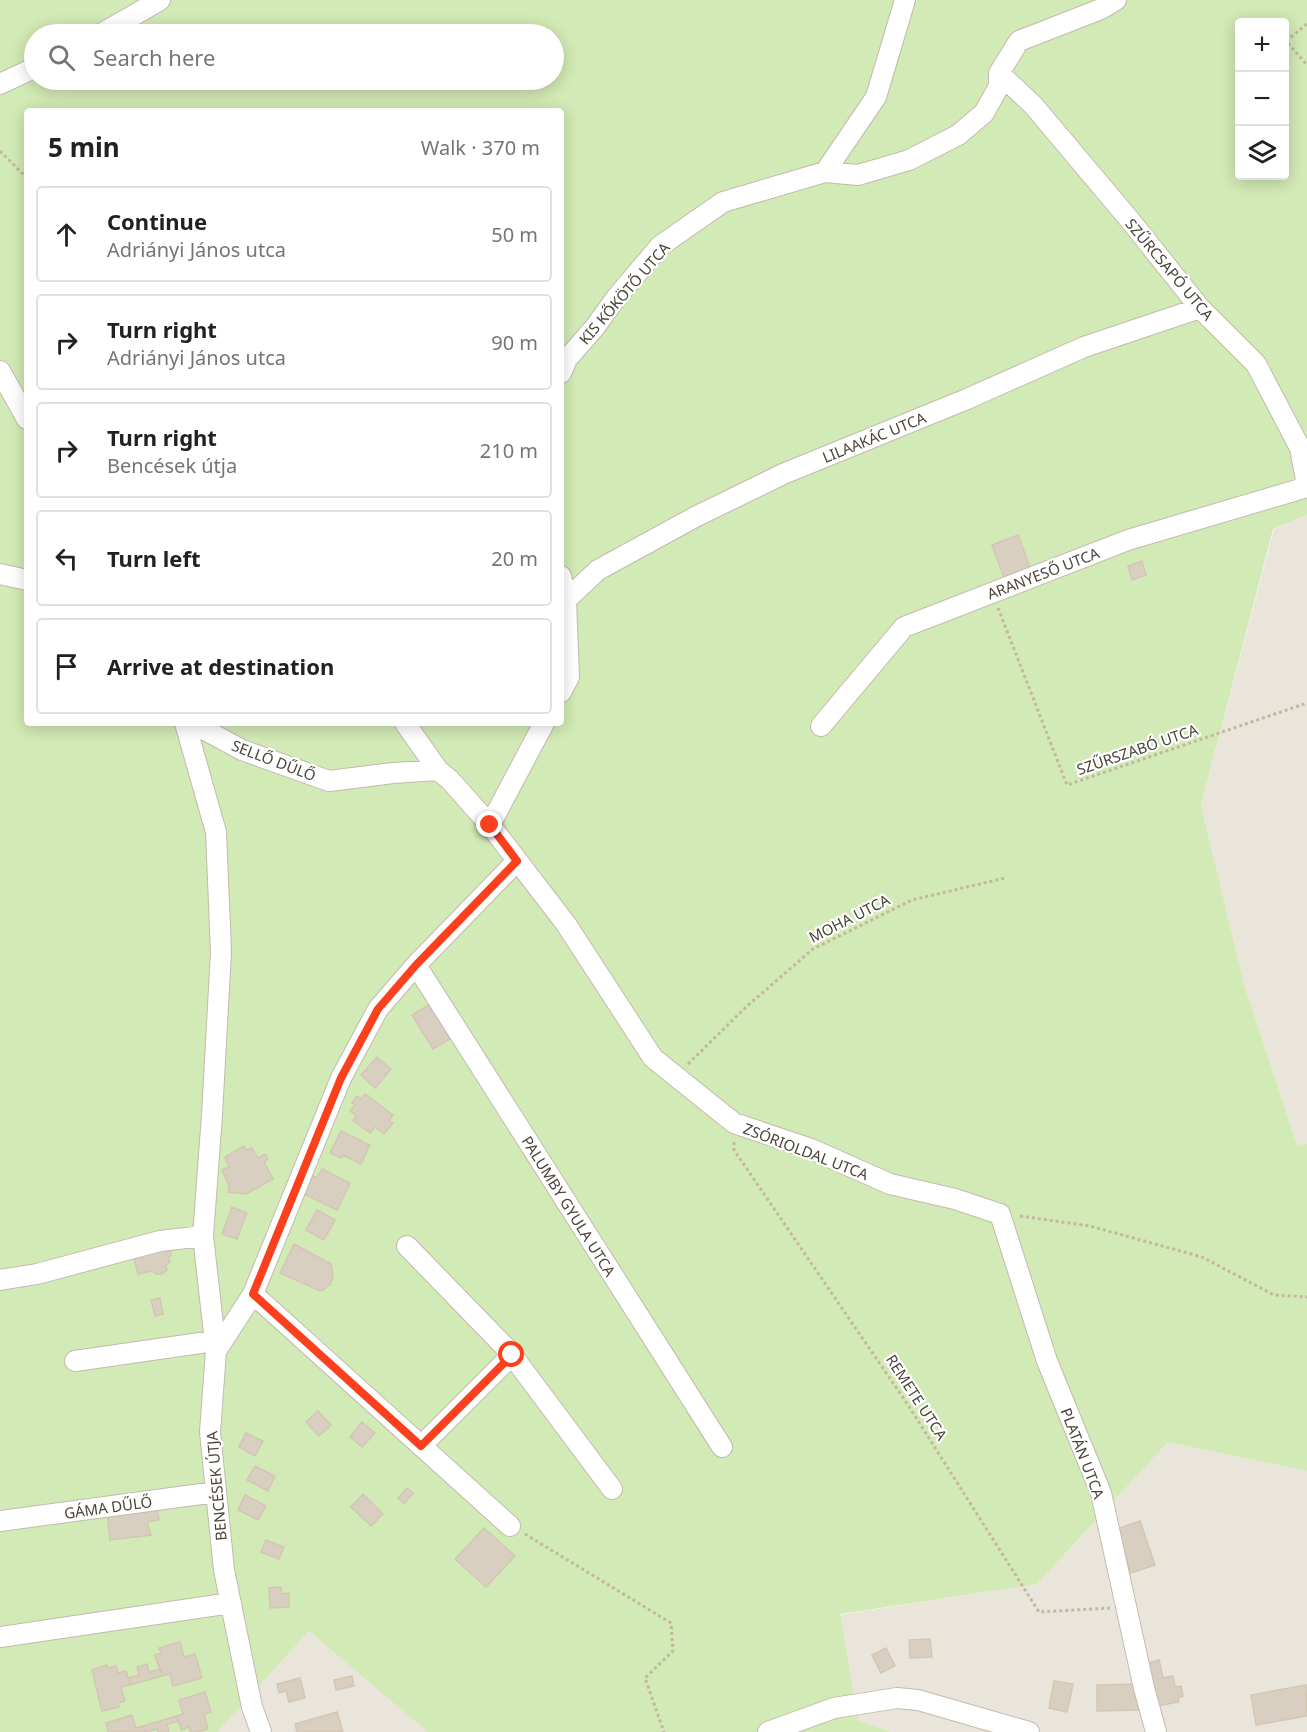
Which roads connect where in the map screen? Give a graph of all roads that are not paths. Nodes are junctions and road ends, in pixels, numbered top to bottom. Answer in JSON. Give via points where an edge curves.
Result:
{"nodes":[{"id":1,"x":160,"y":0,"type":"edge"},
{"id":2,"x":905,"y":0,"type":"edge"},
{"id":3,"x":1116,"y":0,"type":"edge"},
{"id":4,"x":118,"y":24,"type":"edge"},
{"id":5,"x":24,"y":73,"type":"edge"},
{"id":6,"x":999,"y":73,"type":"junction"},
{"id":7,"x":0,"y":84,"type":"edge"},
{"id":8,"x":825,"y":172,"type":"junction"},
{"id":9,"x":1200,"y":308,"type":"junction"},
{"id":10,"x":564,"y":366,"type":"edge"},
{"id":11,"x":0,"y":371,"type":"edge"},
{"id":12,"x":24,"y":414,"type":"edge"},
{"id":13,"x":1307,"y":486,"type":"edge"},
{"id":14,"x":0,"y":574,"type":"edge"},
{"id":15,"x":24,"y":579,"type":"edge"},
{"id":16,"x":564,"y":590,"type":"edge"},
{"id":17,"x":566,"y":600,"type":"junction"},
{"id":18,"x":564,"y":686,"type":"edge"},
{"id":19,"x":186,"y":726,"type":"edge"},
{"id":20,"x":193,"y":726,"type":"edge"},
{"id":21,"x":407,"y":726,"type":"edge"},
{"id":22,"x":542,"y":726,"type":"edge"},
{"id":23,"x":821,"y":726,"type":"dead end"},
{"id":24,"x":438,"y":770,"type":"junction"},
{"id":25,"x":490,"y":825,"type":"junction"},
{"id":26,"x":517,"y":861,"type":"junction"},
{"id":27,"x":416,"y":965,"type":"junction"},
{"id":28,"x":1000,"y":1214,"type":"joint"},
{"id":29,"x":203,"y":1236,"type":"junction"},
{"id":30,"x":407,"y":1246,"type":"dead end"},
{"id":31,"x":0,"y":1280,"type":"edge"},
{"id":32,"x":253,"y":1294,"type":"junction"},
{"id":33,"x":215,"y":1346,"type":"junction"},
{"id":34,"x":512,"y":1355,"type":"junction"},
{"id":35,"x":75,"y":1360,"type":"dead end"},
{"id":36,"x":421,"y":1446,"type":"junction"},
{"id":37,"x":722,"y":1447,"type":"dead end"},
{"id":38,"x":612,"y":1489,"type":"dead end"},
{"id":39,"x":216,"y":1492,"type":"junction"},
{"id":40,"x":0,"y":1521,"type":"edge"},
{"id":41,"x":510,"y":1526,"type":"road end"},
{"id":42,"x":231,"y":1603,"type":"junction"},
{"id":43,"x":0,"y":1637,"type":"edge"},
{"id":44,"x":261,"y":1732,"type":"edge"},
{"id":45,"x":768,"y":1732,"type":"edge"},
{"id":46,"x":1029,"y":1732,"type":"edge"},
{"id":47,"x":1156,"y":1732,"type":"edge"}],
"edges":[{"from":1,"to":4,"type":"street"},
{"from":2,"to":8,"type":"street","via":[[876,97]]},
{"from":3,"to":6,"type":"street","name":"KIS KŐKÖTŐ UTCA","via":[[1019,41]]},
{"from":5,"to":7,"type":"street"},
{"from":6,"to":8,"type":"street","name":"KIS KŐKÖTŐ UTCA","via":[[999,86],[984,113],[958,135],[909,160],[858,175]]},
{"from":6,"to":9,"type":"street","name":"SZŰRCSAPÓ UTCA","via":[[1033,105]]},
{"from":8,"to":10,"type":"street","name":"KIS KŐKÖTŐ UTCA","via":[[723,202],[660,246]]},
{"from":9,"to":13,"type":"street","name":"SZŰRCSAPÓ UTCA","via":[[1256,364],[1300,448]]},
{"from":9,"to":17,"type":"street","name":"LILAAKÁC UTCA","via":[[1084,347],[783,474],[598,570]]},
{"from":11,"to":12,"type":"street"},
{"from":13,"to":23,"type":"street","name":"ARANYESŐ UTCA","via":[[1128,540],[904,627]]},
{"from":14,"to":15,"type":"street"},
{"from":16,"to":17,"type":"street"},
{"from":17,"to":18,"type":"street","via":[[569,677]]},
{"from":19,"to":29,"type":"street","via":[[216,832],[221,941]]},
{"from":20,"to":24,"type":"street","name":"SELLŐ DŰLŐ","via":[[242,750],[329,781]]},
{"from":21,"to":24,"type":"street","name":"ZSÓRIOLDAL UTCA"},
{"from":22,"to":25,"type":"street"},
{"from":24,"to":25,"type":"street","name":"ZSÓRIOLDAL UTCA"},
{"from":25,"to":26,"type":"street","name":"ZSÓRIOLDAL UTCA"},
{"from":26,"to":27,"type":"street","name":"BENCÉSEK ÚTJA"},
{"from":26,"to":28,"type":"street","name":"ZSÓRIOLDAL UTCA","via":[[566,924],[653,1058],[734,1123],[811,1149],[890,1184]]},
{"from":27,"to":32,"type":"street","name":"BENCÉSEK ÚTJA","via":[[378,1009],[341,1078]]},
{"from":27,"to":37,"type":"street","name":"PALUMBY GYULA UTCA"},
{"from":28,"to":47,"type":"street","name":"PLATÁN UTCA","via":[[1047,1361],[1101,1492]]},
{"from":29,"to":31,"type":"street","via":[[160,1241]]},
{"from":29,"to":33,"type":"street"},
{"from":30,"to":34,"type":"street"},
{"from":32,"to":33,"type":"street","name":"BENCÉSEK ÚTJA"},
{"from":32,"to":36,"type":"street"},
{"from":33,"to":35,"type":"street"},
{"from":33,"to":39,"type":"street","name":"BENCÉSEK ÚTJA","via":[[210,1432]]},
{"from":34,"to":36,"type":"street"},
{"from":34,"to":38,"type":"street"},
{"from":36,"to":41,"type":"street"},
{"from":39,"to":40,"type":"street","name":"GÁMA DŰLŐ"},
{"from":39,"to":42,"type":"street","name":"BENCÉSEK ÚTJA"},
{"from":42,"to":43,"type":"street"},
{"from":42,"to":44,"type":"street","name":"BENCÉSEK ÚTJA","via":[[252,1707]]},
{"from":45,"to":46,"type":"street","via":[[834,1707],[897,1698],[918,1700]]}]}
